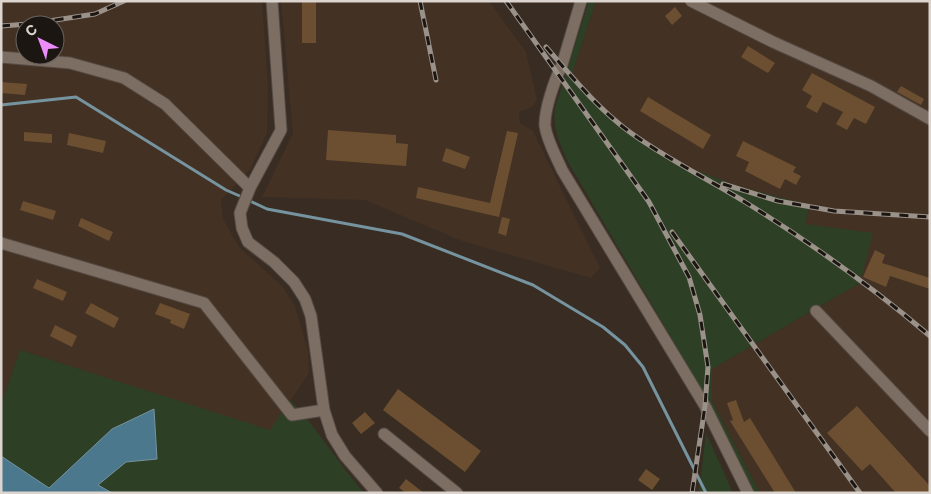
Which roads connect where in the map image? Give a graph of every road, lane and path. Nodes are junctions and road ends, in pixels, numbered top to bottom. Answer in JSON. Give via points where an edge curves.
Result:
{"nodes":[{"id":1,"x":272,"y":1,"type":"edge"},
{"id":2,"x":581,"y":1,"type":"edge"},
{"id":3,"x":691,"y":1,"type":"edge"},
{"id":4,"x":1,"y":57,"type":"edge"},
{"id":5,"x":930,"y":119,"type":"edge"},
{"id":6,"x":250,"y":188,"type":"junction"},
{"id":7,"x":1,"y":243,"type":"edge"},
{"id":8,"x":816,"y":311,"type":"dead end"},
{"id":9,"x":324,"y":410,"type":"junction"},
{"id":10,"x":930,"y":431,"type":"edge"},
{"id":11,"x":384,"y":434,"type":"dead end"},
{"id":12,"x":377,"y":493,"type":"edge"},
{"id":13,"x":457,"y":493,"type":"edge"},
{"id":14,"x":748,"y":493,"type":"edge"}],
"edges":[{"from":1,"to":6,"type":"street","via":[[281,130]]},
{"from":2,"to":14,"type":"street","via":[[548,106],[545,125],[550,141],[562,170],[705,406]]},
{"from":3,"to":5,"type":"street","via":[[871,86]]},
{"from":4,"to":6,"type":"street","via":[[70,63],[124,78],[165,104]]},
{"from":6,"to":9,"type":"street","via":[[240,213],[242,228],[248,242],[274,262],[305,299],[311,316]]},
{"from":7,"to":9,"type":"street","via":[[204,303],[292,415]]},
{"from":8,"to":10,"type":"street"},
{"from":9,"to":12,"type":"street","via":[[332,434],[345,456]]},
{"from":11,"to":13,"type":"street"}]}
